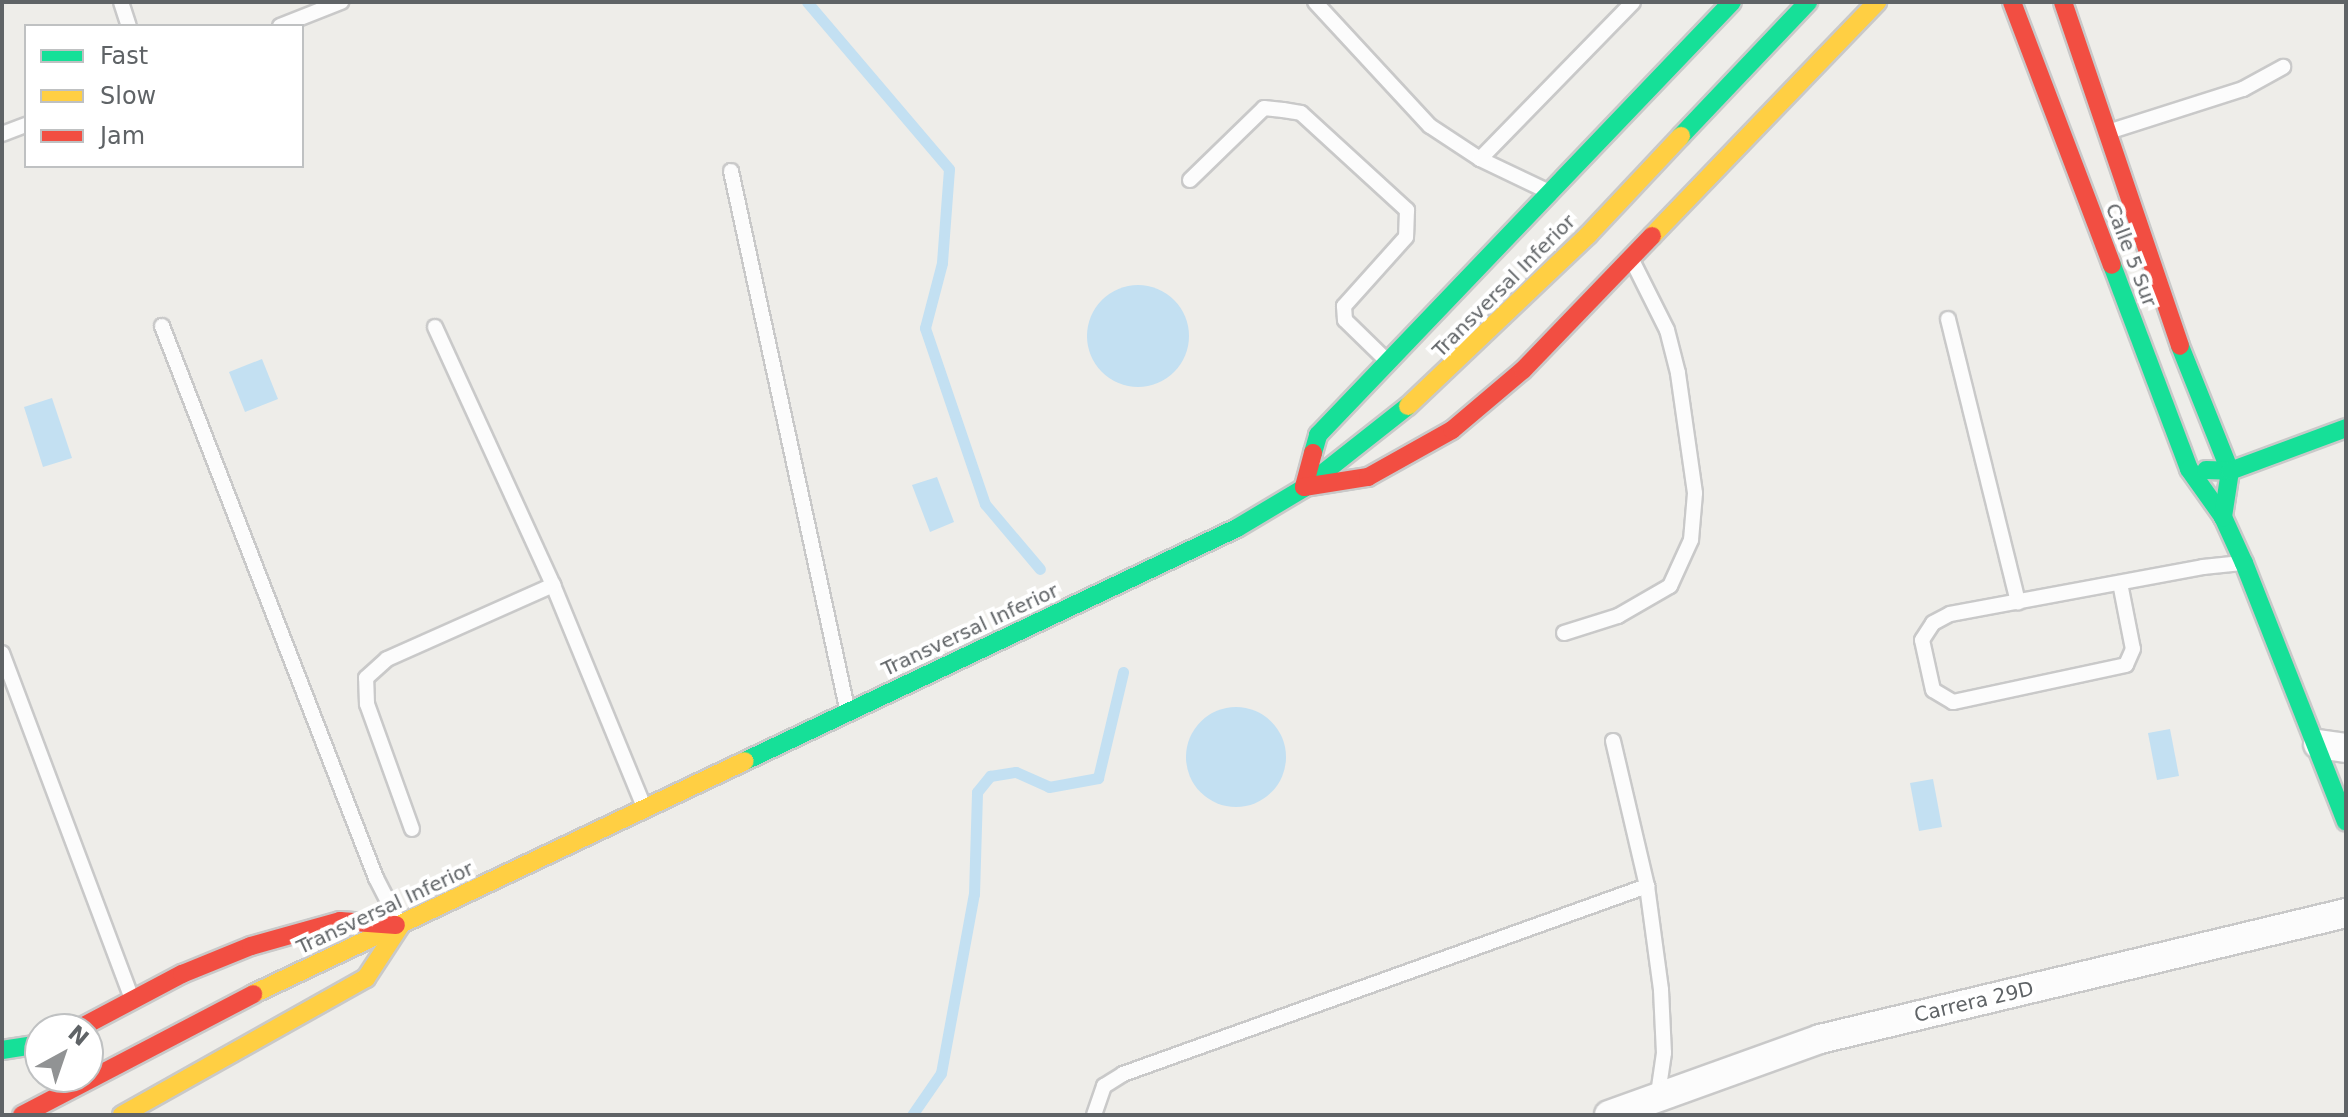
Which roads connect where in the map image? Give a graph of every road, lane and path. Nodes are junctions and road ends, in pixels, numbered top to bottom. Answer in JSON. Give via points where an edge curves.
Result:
{"nodes":[{"id":1,"x":121,"y":2,"type":"edge"},
{"id":2,"x":341,"y":2,"type":"edge"},
{"id":3,"x":1315,"y":2,"type":"edge"},
{"id":4,"x":1633,"y":2,"type":"edge"},
{"id":5,"x":1732,"y":2,"type":"edge"},
{"id":6,"x":1808,"y":2,"type":"edge"},
{"id":7,"x":1877,"y":2,"type":"edge"},
{"id":8,"x":2012,"y":2,"type":"edge"},
{"id":9,"x":2063,"y":2,"type":"edge"},
{"id":10,"x":128,"y":24,"type":"edge"},
{"id":11,"x":285,"y":24,"type":"edge"},
{"id":12,"x":2283,"y":67,"type":"dead end"},
{"id":13,"x":24,"y":126,"type":"edge"},
{"id":14,"x":2106,"y":133,"type":"junction"},
{"id":15,"x":2,"y":134,"type":"edge"},
{"id":16,"x":1480,"y":159,"type":"junction"},
{"id":17,"x":731,"y":171,"type":"dead end"},
{"id":18,"x":1190,"y":180,"type":"dead end"},
{"id":19,"x":1548,"y":191,"type":"junction"},
{"id":20,"x":1629,"y":255,"type":"junction"},
{"id":21,"x":1948,"y":319,"type":"dead end"},
{"id":22,"x":162,"y":326,"type":"dead end"},
{"id":23,"x":435,"y":327,"type":"dead end"},
{"id":24,"x":1388,"y":363,"type":"junction"},
{"id":25,"x":2346,"y":428,"type":"edge"},
{"id":26,"x":2189,"y":469,"type":"junction"},
{"id":27,"x":2230,"y":471,"type":"junction"},
{"id":28,"x":1304,"y":487,"type":"junction"},
{"id":29,"x":2223,"y":517,"type":"junction"},
{"id":30,"x":2244,"y":563,"type":"junction"},
{"id":31,"x":2120,"y":583,"type":"junction"},
{"id":32,"x":553,"y":585,"type":"junction"},
{"id":33,"x":2018,"y":602,"type":"junction"},
{"id":34,"x":1564,"y":633,"type":"dead end"},
{"id":35,"x":2,"y":653,"type":"edge"},
{"id":36,"x":849,"y":713,"type":"junction"},
{"id":37,"x":1613,"y":741,"type":"dead end"},
{"id":38,"x":2318,"y":744,"type":"junction"},
{"id":39,"x":2346,"y":748,"type":"edge"},
{"id":40,"x":645,"y":811,"type":"junction"},
{"id":41,"x":2346,"y":822,"type":"edge"},
{"id":42,"x":412,"y":829,"type":"dead end"},
{"id":43,"x":1647,"y":886,"type":"junction"},
{"id":44,"x":2346,"y":913,"type":"edge"},
{"id":45,"x":400,"y":926,"type":"junction"},
{"id":46,"x":132,"y":1000,"type":"junction"},
{"id":47,"x":104,"y":1015,"type":"edge"},
{"id":48,"x":24,"y":1047,"type":"edge"},
{"id":49,"x":2,"y":1050,"type":"edge"},
{"id":50,"x":1658,"y":1094,"type":"junction"},
{"id":51,"x":22,"y":1115,"type":"edge"},
{"id":52,"x":122,"y":1115,"type":"edge"},
{"id":53,"x":1094,"y":1115,"type":"edge"},
{"id":54,"x":1609,"y":1115,"type":"edge"}],
"edges":[{"from":1,"to":10,"type":"lane"},
{"from":2,"to":11,"type":"lane"},
{"from":3,"to":16,"type":"lane","via":[[1430,126]]},
{"from":4,"to":16,"type":"lane"},
{"from":5,"to":19,"type":"main road"},
{"from":6,"to":28,"type":"main road","name":"Transversal Inferior","via":[[1588,235],[1434,386]]},
{"from":7,"to":20,"type":"main road"},
{"from":8,"to":26,"type":"main road","name":"Calle 5 Sur"},
{"from":9,"to":14,"type":"main road","name":"Calle 5 Sur"},
{"from":12,"to":14,"type":"lane","via":[[2243,89]]},
{"from":13,"to":15,"type":"lane"},
{"from":14,"to":27,"type":"main road","name":"Calle 5 Sur","via":[[2200,404]]},
{"from":16,"to":19,"type":"lane"},
{"from":17,"to":36,"type":"lane"},
{"from":18,"to":24,"type":"lane","via":[[1264,108],[1301,113],[1312,122],[1407,210],[1406,237],[1344,306],[1345,320]]},
{"from":19,"to":24,"type":"main road"},
{"from":20,"to":28,"type":"main road","via":[[1523,370],[1452,430],[1368,477]]},
{"from":20,"to":34,"type":"lane","via":[[1667,330],[1678,373],[1695,493],[1691,540],[1670,586],[1618,616]]},
{"from":21,"to":33,"type":"lane"},
{"from":22,"to":45,"type":"lane","via":[[376,878]]},
{"from":23,"to":32,"type":"lane"},
{"from":24,"to":28,"type":"main road","via":[[1318,435]]},
{"from":25,"to":27,"type":"main road"},
{"from":26,"to":27,"type":"main road"},
{"from":26,"to":29,"type":"main road","name":"Calle 5 Sur"},
{"from":27,"to":29,"type":"main road"},
{"from":28,"to":36,"type":"main road","name":"Transversal Inferior","via":[[1237,528]]},
{"from":29,"to":30,"type":"main road","name":"Calle 5 Sur"},
{"from":30,"to":31,"type":"lane"},
{"from":30,"to":38,"type":"main road","name":"Calle 5 Sur"},
{"from":31,"to":33,"type":"lane"},
{"from":31,"to":33,"type":"lane","via":[[2133,649],[2126,665],[1953,702],[1933,690],[1922,640],[1933,623],[1950,614]]},
{"from":32,"to":40,"type":"lane"},
{"from":32,"to":42,"type":"lane","via":[[387,659],[366,678],[367,704]]},
{"from":35,"to":46,"type":"lane"},
{"from":36,"to":40,"type":"main road","name":"Transversal Inferior"},
{"from":37,"to":43,"type":"lane"},
{"from":38,"to":39,"type":"street"},
{"from":38,"to":41,"type":"main road","name":"Calle 5 Sur"},
{"from":40,"to":45,"type":"main road","name":"Transversal Inferior"},
{"from":43,"to":50,"type":"lane","via":[[1661,990],[1664,1053]]},
{"from":43,"to":53,"type":"lane","via":[[1123,1074],[1104,1086]]},
{"from":44,"to":50,"type":"street","name":"Carrera 29D","via":[[1820,1039]]},
{"from":45,"to":46,"type":"main road","via":[[340,921],[251,946]]},
{"from":45,"to":51,"type":"main road","name":"Transversal Inferior","via":[[277,982]]},
{"from":45,"to":52,"type":"main road","via":[[366,978]]},
{"from":46,"to":47,"type":"main road"},
{"from":48,"to":49,"type":"main road"},
{"from":50,"to":54,"type":"street","name":"Carrera 29D"}]}
